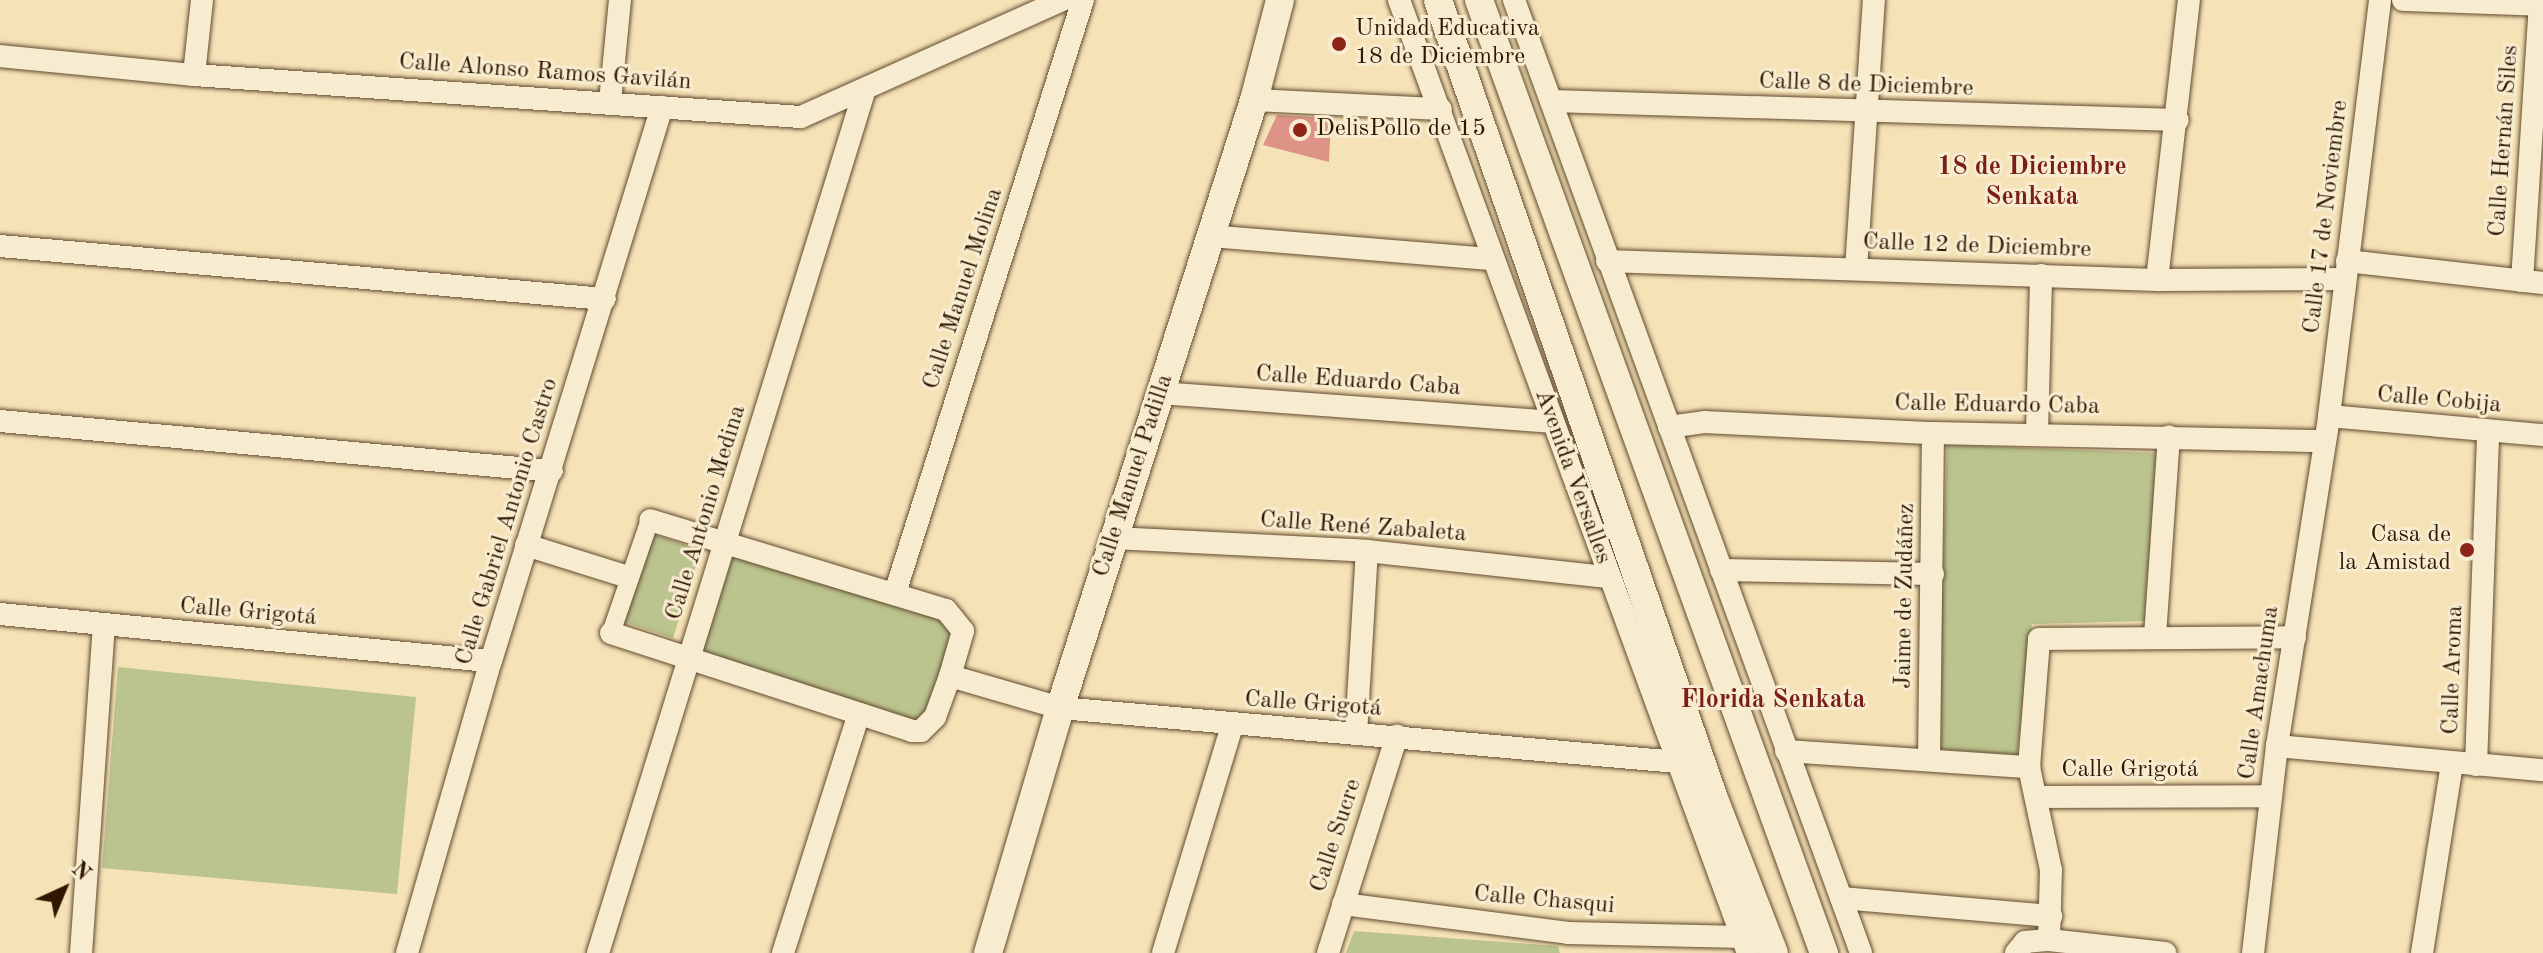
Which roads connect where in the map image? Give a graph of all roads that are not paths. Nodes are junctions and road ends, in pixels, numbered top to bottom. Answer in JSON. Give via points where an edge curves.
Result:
{"nodes":[{"id":1,"x":202,"y":0,"type":"edge"},
{"id":2,"x":620,"y":0,"type":"edge"},
{"id":3,"x":1083,"y":0,"type":"edge"},
{"id":4,"x":1280,"y":0,"type":"edge"},
{"id":5,"x":1399,"y":0,"type":"edge"},
{"id":6,"x":1438,"y":0,"type":"edge"},
{"id":7,"x":1479,"y":0,"type":"edge"},
{"id":8,"x":1514,"y":0,"type":"edge"},
{"id":9,"x":1874,"y":0,"type":"edge"},
{"id":10,"x":2189,"y":0,"type":"edge"},
{"id":11,"x":2380,"y":0,"type":"edge"},
{"id":12,"x":2403,"y":0,"type":"edge"},
{"id":13,"x":1050,"y":3,"type":"edge"},
{"id":14,"x":2541,"y":4,"type":"edge"},
{"id":15,"x":0,"y":56,"type":"edge"},
{"id":16,"x":194,"y":75,"type":"junction"},
{"id":17,"x":865,"y":89,"type":"junction"},
{"id":18,"x":1254,"y":100,"type":"junction"},
{"id":19,"x":1552,"y":101,"type":"junction"},
{"id":20,"x":610,"y":102,"type":"junction"},
{"id":21,"x":662,"y":107,"type":"junction"},
{"id":22,"x":1441,"y":109,"type":"junction"},
{"id":23,"x":1867,"y":114,"type":"junction"},
{"id":24,"x":2178,"y":120,"type":"junction"},
{"id":25,"x":1210,"y":236,"type":"junction"},
{"id":26,"x":0,"y":246,"type":"edge"},
{"id":27,"x":1491,"y":259,"type":"junction"},
{"id":28,"x":1607,"y":261,"type":"junction"},
{"id":29,"x":1856,"y":269,"type":"junction"},
{"id":30,"x":2346,"y":270,"type":"junction"},
{"id":31,"x":2041,"y":275,"type":"junction"},
{"id":32,"x":2157,"y":280,"type":"junction"},
{"id":33,"x":2532,"y":282,"type":"edge"},
{"id":34,"x":605,"y":299,"type":"junction"},
{"id":35,"x":1160,"y":393,"type":"junction"},
{"id":36,"x":2329,"y":416,"type":"junction"},
{"id":37,"x":0,"y":421,"type":"edge"},
{"id":38,"x":1551,"y":422,"type":"junction"},
{"id":39,"x":1669,"y":427,"type":"junction"},
{"id":40,"x":2488,"y":432,"type":"junction"},
{"id":41,"x":1933,"y":433,"type":"junction"},
{"id":42,"x":2037,"y":433,"type":"junction"},
{"id":43,"x":2543,"y":435,"type":"edge"},
{"id":44,"x":2169,"y":436,"type":"junction"},
{"id":45,"x":2324,"y":441,"type":"junction"},
{"id":46,"x":552,"y":471,"type":"junction"},
{"id":47,"x":650,"y":520,"type":"joint"},
{"id":48,"x":1114,"y":538,"type":"junction"},
{"id":49,"x":725,"y":541,"type":"junction"},
{"id":50,"x":526,"y":545,"type":"junction"},
{"id":51,"x":1367,"y":551,"type":"junction"},
{"id":52,"x":1721,"y":570,"type":"junction"},
{"id":53,"x":1933,"y":574,"type":"junction"},
{"id":54,"x":628,"y":577,"type":"junction"},
{"id":55,"x":1608,"y":577,"type":"junction"},
{"id":56,"x":895,"y":593,"type":"junction"},
{"id":57,"x":0,"y":614,"type":"edge"},
{"id":58,"x":104,"y":626,"type":"junction"},
{"id":59,"x":611,"y":633,"type":"joint"},
{"id":60,"x":2155,"y":636,"type":"junction"},
{"id":61,"x":2295,"y":637,"type":"junction"},
{"id":62,"x":491,"y":661,"type":"junction"},
{"id":63,"x":689,"y":662,"type":"junction"},
{"id":64,"x":950,"y":676,"type":"junction"},
{"id":65,"x":1060,"y":708,"type":"junction"},
{"id":66,"x":859,"y":714,"type":"junction"},
{"id":67,"x":1232,"y":726,"type":"junction"},
{"id":68,"x":1356,"y":734,"type":"junction"},
{"id":69,"x":1397,"y":736,"type":"junction"},
{"id":70,"x":2277,"y":746,"type":"junction"},
{"id":71,"x":1786,"y":751,"type":"junction"},
{"id":72,"x":1929,"y":760,"type":"junction"},
{"id":73,"x":1677,"y":762,"type":"junction"},
{"id":74,"x":2452,"y":763,"type":"junction"},
{"id":75,"x":2476,"y":765,"type":"junction"},
{"id":76,"x":2029,"y":767,"type":"junction"},
{"id":77,"x":2543,"y":770,"type":"edge"},
{"id":78,"x":2271,"y":796,"type":"junction"},
{"id":79,"x":2038,"y":797,"type":"junction"},
{"id":80,"x":1841,"y":898,"type":"junction"},
{"id":81,"x":1343,"y":904,"type":"junction"},
{"id":82,"x":2051,"y":916,"type":"junction"},
{"id":83,"x":2049,"y":940,"type":"junction"},
{"id":84,"x":1571,"y":943,"type":"edge"},
{"id":85,"x":1745,"y":945,"type":"edge"},
{"id":86,"x":81,"y":953,"type":"edge"},
{"id":87,"x":407,"y":953,"type":"edge"},
{"id":88,"x":598,"y":953,"type":"edge"},
{"id":89,"x":783,"y":953,"type":"edge"},
{"id":90,"x":988,"y":953,"type":"edge"},
{"id":91,"x":1163,"y":953,"type":"edge"},
{"id":92,"x":1328,"y":953,"type":"edge"},
{"id":93,"x":1774,"y":953,"type":"edge"},
{"id":94,"x":1824,"y":953,"type":"edge"},
{"id":95,"x":1861,"y":953,"type":"edge"},
{"id":96,"x":2016,"y":953,"type":"edge"},
{"id":97,"x":2165,"y":953,"type":"edge"},
{"id":98,"x":2253,"y":953,"type":"edge"},
{"id":99,"x":2422,"y":953,"type":"edge"}],
"edges":[{"from":1,"to":16,"type":"street"},
{"from":2,"to":20,"type":"street"},
{"from":3,"to":56,"type":"street","name":"Calle Manuel Molina"},
{"from":4,"to":18,"type":"street","name":"Calle Manuel Padilla"},
{"from":5,"to":22,"type":"street","name":"Avenida Versalles"},
{"from":6,"to":93,"type":"street","name":"Avenida Versalles","via":[[1713,796]]},
{"from":7,"to":94,"type":"street"},
{"from":8,"to":19,"type":"street"},
{"from":9,"to":23,"type":"street"},
{"from":10,"to":24,"type":"street"},
{"from":11,"to":30,"type":"street","name":"Calle 17 de Noviembre"},
{"from":12,"to":14,"type":"street"},
{"from":13,"to":17,"type":"street","name":"Calle Alonso Ramos Gavilán"},
{"from":14,"to":33,"type":"street","name":"Calle Hernán Siles"},
{"from":15,"to":16,"type":"street","name":"Calle Alonso Ramos Gavilán"},
{"from":16,"to":20,"type":"street","name":"Calle Alonso Ramos Gavilán"},
{"from":17,"to":21,"type":"street","name":"Calle Alonso Ramos Gavilán","via":[[801,117]]},
{"from":17,"to":49,"type":"street","name":"Calle Antonio Medina"},
{"from":18,"to":22,"type":"street"},
{"from":18,"to":25,"type":"street","name":"Calle Manuel Padilla"},
{"from":19,"to":23,"type":"street","name":"Calle 8 de Diciembre"},
{"from":19,"to":28,"type":"street"},
{"from":20,"to":21,"type":"street","name":"Calle Alonso Ramos Gavilán"},
{"from":21,"to":34,"type":"street","name":"Calle Gabriel Antonio Castro"},
{"from":22,"to":27,"type":"street","name":"Avenida Versalles"},
{"from":23,"to":24,"type":"street","name":"Calle 8 de Diciembre"},
{"from":23,"to":29,"type":"street"},
{"from":24,"to":32,"type":"street"},
{"from":25,"to":27,"type":"street"},
{"from":25,"to":35,"type":"street","name":"Calle Manuel Padilla"},
{"from":26,"to":34,"type":"street"},
{"from":27,"to":38,"type":"street","name":"Avenida Versalles"},
{"from":28,"to":29,"type":"street","name":"Calle 12 de Diciembre"},
{"from":28,"to":39,"type":"street"},
{"from":29,"to":31,"type":"street","name":"Calle 12 de Diciembre"},
{"from":30,"to":32,"type":"street","name":"Calle 12 de Diciembre"},
{"from":30,"to":33,"type":"street","name":"Calle 12 de Diciembre"},
{"from":30,"to":36,"type":"street","name":"Calle 17 de Noviembre"},
{"from":31,"to":32,"type":"street","name":"Calle 12 de Diciembre"},
{"from":31,"to":42,"type":"street"},
{"from":34,"to":46,"type":"street","name":"Calle Gabriel Antonio Castro"},
{"from":35,"to":38,"type":"street","name":"Calle Eduardo Caba"},
{"from":35,"to":48,"type":"street","name":"Calle Manuel Padilla"},
{"from":36,"to":40,"type":"street","name":"Calle Cobija"},
{"from":36,"to":45,"type":"street","name":"Calle 17 de Noviembre"},
{"from":37,"to":46,"type":"street"},
{"from":38,"to":55,"type":"street","name":"Avenida Versalles"},
{"from":39,"to":41,"type":"street","name":"Calle Eduardo Caba","via":[[1810,425]]},
{"from":39,"to":52,"type":"street"},
{"from":40,"to":43,"type":"street","name":"Calle Cobija"},
{"from":40,"to":75,"type":"street","name":"Calle Aroma"},
{"from":41,"to":42,"type":"street","name":"Calle Eduardo Caba"},
{"from":41,"to":53,"type":"street","name":"Jaime de Zudáñez"},
{"from":42,"to":44,"type":"street","name":"Calle Eduardo Caba"},
{"from":44,"to":45,"type":"street","name":"Calle Eduardo Caba"},
{"from":44,"to":60,"type":"street"},
{"from":45,"to":61,"type":"street","name":"Calle Amachuma"},
{"from":46,"to":50,"type":"street","name":"Calle Gabriel Antonio Castro"},
{"from":47,"to":49,"type":"street"},
{"from":47,"to":54,"type":"street"},
{"from":48,"to":51,"type":"street","name":"Calle René Zabaleta"},
{"from":48,"to":65,"type":"street","name":"Calle Manuel Padilla"},
{"from":49,"to":56,"type":"street"},
{"from":49,"to":63,"type":"street","name":"Calle Antonio Medina"},
{"from":50,"to":54,"type":"street"},
{"from":50,"to":62,"type":"street","name":"Calle Gabriel Antonio Castro"},
{"from":51,"to":55,"type":"street","name":"Calle René Zabaleta"},
{"from":51,"to":68,"type":"street"},
{"from":52,"to":53,"type":"street"},
{"from":52,"to":71,"type":"street"},
{"from":53,"to":72,"type":"street","name":"Jaime de Zudáñez"},
{"from":54,"to":59,"type":"street"},
{"from":55,"to":73,"type":"street","name":"Avenida Versalles"},
{"from":56,"to":64,"type":"street","via":[[946,610],[960,622],[963,631]]},
{"from":57,"to":58,"type":"street","name":"Calle Grigotá"},
{"from":58,"to":62,"type":"street","name":"Calle Grigotá"},
{"from":58,"to":86,"type":"street"},
{"from":59,"to":63,"type":"street"},
{"from":60,"to":61,"type":"street"},
{"from":60,"to":76,"type":"street","via":[[2039,639]]},
{"from":61,"to":70,"type":"street","name":"Calle Amachuma"},
{"from":62,"to":87,"type":"street","name":"Calle Gabriel Antonio Castro"},
{"from":63,"to":66,"type":"street"},
{"from":63,"to":88,"type":"street","name":"Calle Antonio Medina"},
{"from":64,"to":65,"type":"street","name":"Calle Grigotá"},
{"from":64,"to":66,"type":"street","via":[[935,717],[921,731]]},
{"from":65,"to":67,"type":"street","name":"Calle Grigotá"},
{"from":65,"to":90,"type":"street","name":"Calle Manuel Padilla"},
{"from":66,"to":89,"type":"street"},
{"from":67,"to":68,"type":"street","name":"Calle Grigotá"},
{"from":67,"to":91,"type":"street"},
{"from":68,"to":69,"type":"street","name":"Calle Grigotá"},
{"from":69,"to":73,"type":"street","name":"Calle Grigotá"},
{"from":69,"to":81,"type":"street","name":"Calle Sucre"},
{"from":70,"to":74,"type":"street"},
{"from":70,"to":78,"type":"street","name":"Calle Amachuma"},
{"from":71,"to":72,"type":"street","name":"Calle Grigotá"},
{"from":71,"to":80,"type":"street"},
{"from":72,"to":76,"type":"street","name":"Calle Grigotá"},
{"from":73,"to":85,"type":"street","name":"Avenida Versalles"},
{"from":74,"to":75,"type":"street"},
{"from":74,"to":99,"type":"street","name":"Calle Aroma"},
{"from":75,"to":77,"type":"street"},
{"from":76,"to":79,"type":"street"},
{"from":78,"to":79,"type":"street","name":"Calle Grigotá"},
{"from":78,"to":98,"type":"street","name":"Calle Amachuma"},
{"from":79,"to":82,"type":"street","via":[[2051,870]]},
{"from":80,"to":82,"type":"street"},
{"from":80,"to":95,"type":"street"},
{"from":81,"to":84,"type":"street","name":"Calle Chasqui"},
{"from":81,"to":92,"type":"street","name":"Calle Sucre"},
{"from":82,"to":83,"type":"street"},
{"from":83,"to":96,"type":"street","via":[[2025,942]]},
{"from":83,"to":97,"type":"street"},
{"from":84,"to":85,"type":"street","name":"Calle Chasqui"}]}
